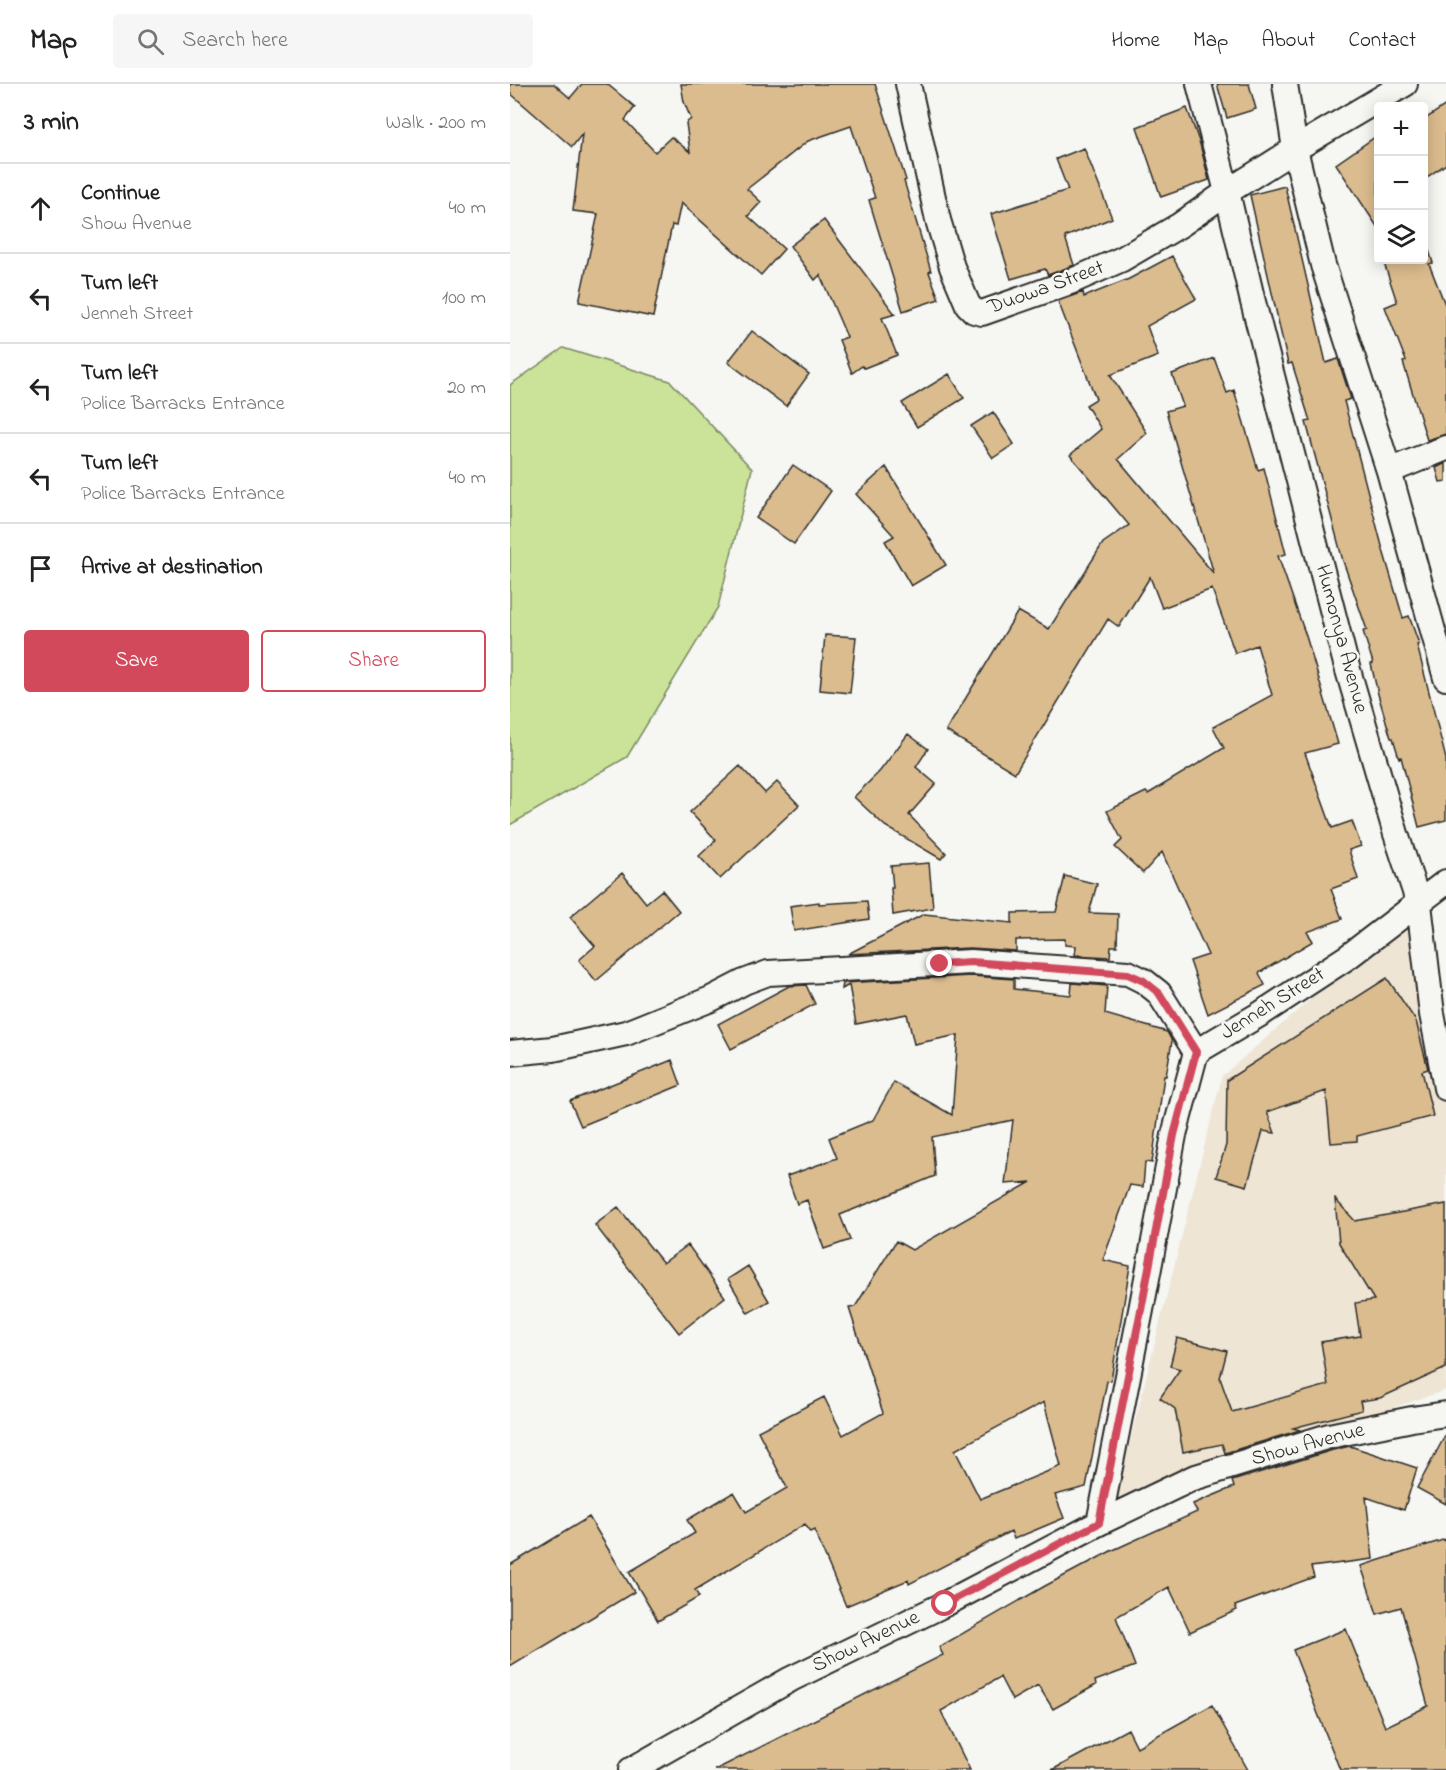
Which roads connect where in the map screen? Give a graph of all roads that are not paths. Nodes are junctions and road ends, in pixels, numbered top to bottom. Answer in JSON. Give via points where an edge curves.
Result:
{"nodes":[{"id":1,"x":908,"y":84,"type":"edge"},
{"id":2,"x":1199,"y":84,"type":"edge"},
{"id":3,"x":1285,"y":84,"type":"edge"},
{"id":4,"x":1405,"y":84,"type":"edge"},
{"id":5,"x":1295,"y":149,"type":"junction"},
{"id":6,"x":1227,"y":192,"type":"junction"},
{"id":7,"x":1446,"y":448,"type":"edge"},
{"id":8,"x":1389,"y":471,"type":"junction"},
{"id":9,"x":1446,"y":678,"type":"edge"},
{"id":10,"x":1446,"y":882,"type":"edge"},
{"id":11,"x":1419,"y":904,"type":"junction"},
{"id":12,"x":1196,"y":1052,"type":"junction"},
{"id":13,"x":510,"y":1053,"type":"edge"},
{"id":14,"x":1446,"y":1088,"type":"edge"},
{"id":15,"x":1446,"y":1414,"type":"edge"},
{"id":16,"x":1099,"y":1523,"type":"junction"},
{"id":17,"x":631,"y":1770,"type":"edge"}],
"edges":[{"from":1,"to":6,"type":"street","name":"Duowa Street","via":[[938,220],[952,267],[974,311],[982,313],[1071,282],[1122,259]]},
{"from":2,"to":6,"type":"street","name":"Humonya Avenue"},
{"from":3,"to":5,"type":"street"},
{"from":4,"to":5,"type":"street"},
{"from":5,"to":6,"type":"street"},
{"from":5,"to":8,"type":"street","via":[[1323,265]]},
{"from":6,"to":11,"type":"street","name":"Humonya Avenue","via":[[1345,660]]},
{"from":7,"to":8,"type":"street"},
{"from":8,"to":9,"type":"street"},
{"from":10,"to":11,"type":"street","name":"Jenneh Street"},
{"from":11,"to":12,"type":"street","name":"Jenneh Street","via":[[1349,956]]},
{"from":11,"to":14,"type":"street","name":"Humonya Avenue","via":[[1432,1014]]},
{"from":12,"to":13,"type":"street","via":[[1159,993],[1128,974],[971,962],[768,973],[626,1033],[554,1049]]},
{"from":12,"to":16,"type":"street","name":"Jenneh Street","via":[[1174,1135]]},
{"from":15,"to":16,"type":"street","name":"Show Avenue","via":[[1329,1436],[1193,1478]]},
{"from":16,"to":17,"type":"street","name":"Show Avenue","via":[[791,1679]]}]}
